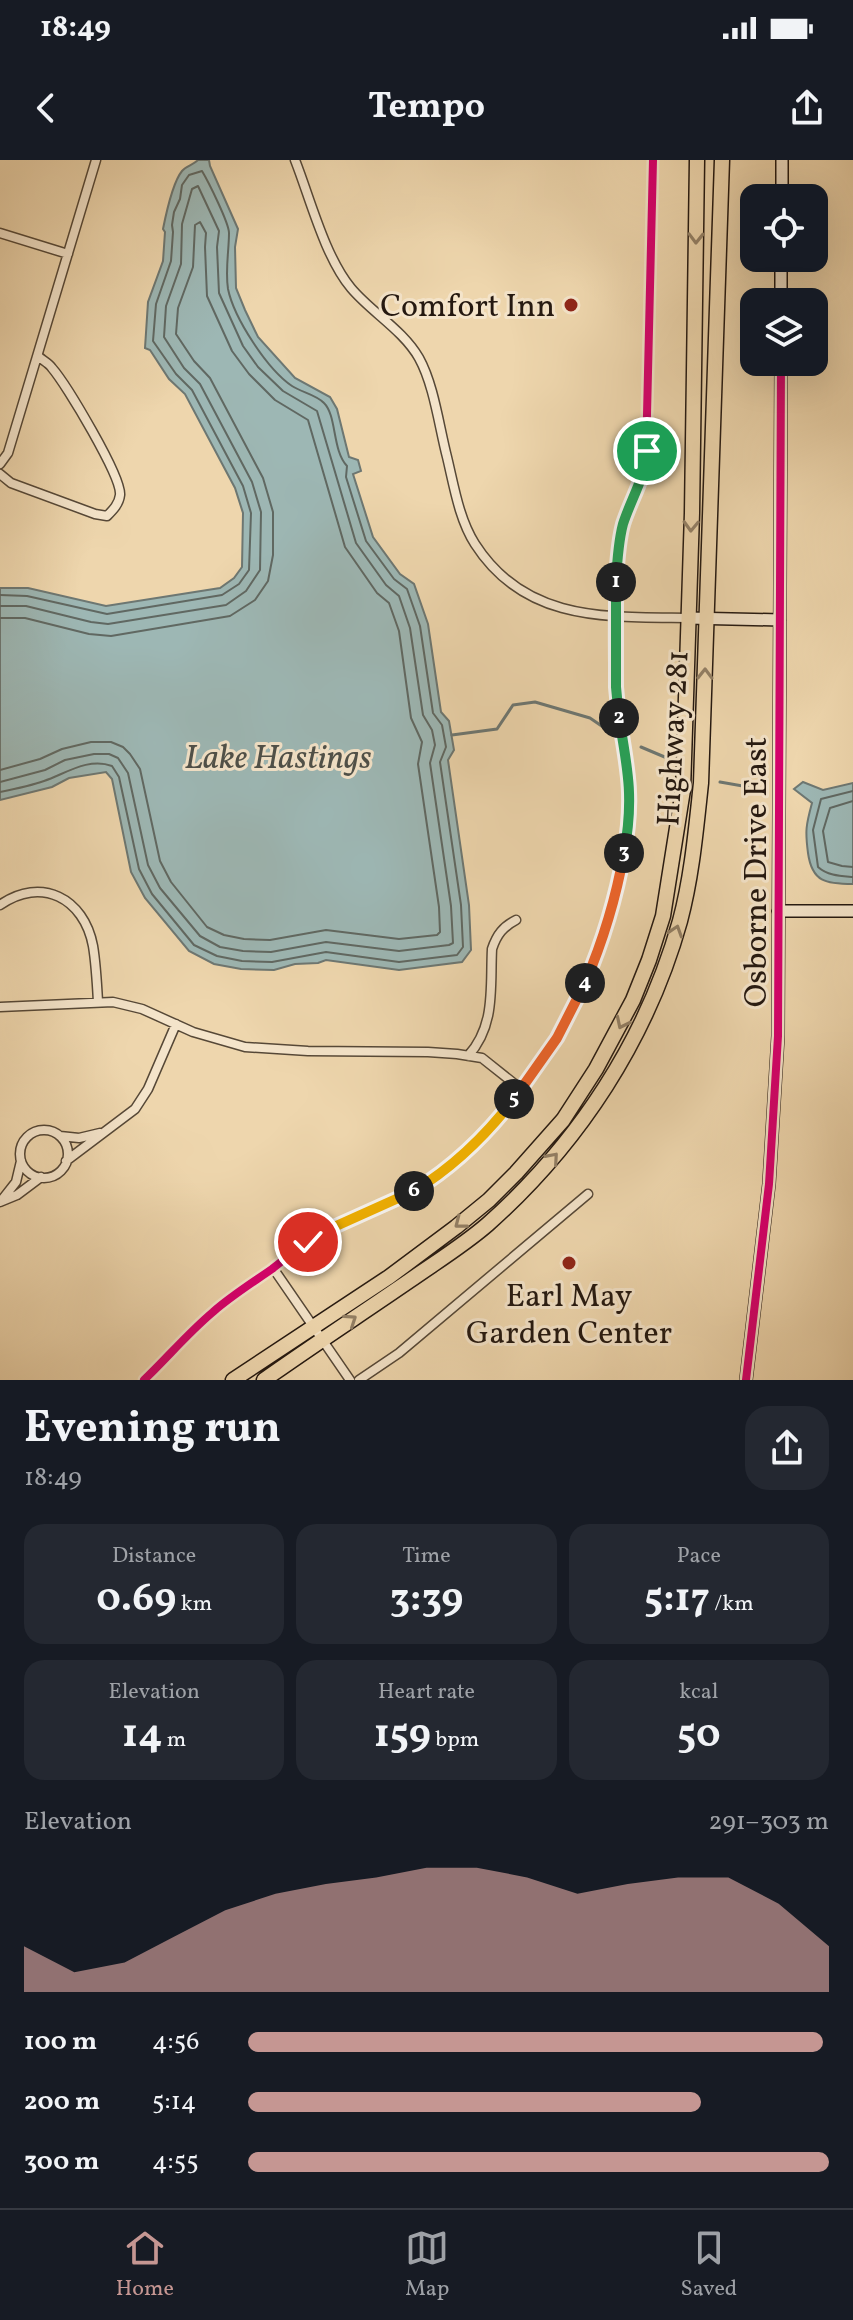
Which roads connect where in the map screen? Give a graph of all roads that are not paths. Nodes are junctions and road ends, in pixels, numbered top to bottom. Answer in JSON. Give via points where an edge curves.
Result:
{"nodes":[{"id":1,"x":96,"y":160,"type":"edge"},
{"id":2,"x":295,"y":160,"type":"edge"},
{"id":3,"x":653,"y":160,"type":"edge"},
{"id":4,"x":697,"y":160,"type":"edge"},
{"id":5,"x":722,"y":160,"type":"edge"},
{"id":6,"x":782,"y":160,"type":"edge"},
{"id":7,"x":782,"y":184,"type":"edge"},
{"id":8,"x":0,"y":233,"type":"edge"},
{"id":9,"x":68,"y":254,"type":"junction"},
{"id":10,"x":38,"y":356,"type":"junction"},
{"id":11,"x":781,"y":376,"type":"edge"},
{"id":12,"x":0,"y":464,"type":"edge"},
{"id":13,"x":0,"y":474,"type":"edge"},
{"id":14,"x":615,"y":617,"type":"junction"},
{"id":15,"x":688,"y":618,"type":"junction"},
{"id":16,"x":705,"y":619,"type":"junction"},
{"id":17,"x":780,"y":620,"type":"junction"},
{"id":18,"x":0,"y":905,"type":"edge"},
{"id":19,"x":778,"y":911,"type":"junction"},
{"id":20,"x":853,"y":911,"type":"edge"},
{"id":21,"x":516,"y":920,"type":"dead end"},
{"id":22,"x":98,"y":1002,"type":"junction"},
{"id":23,"x":0,"y":1007,"type":"edge"},
{"id":24,"x":176,"y":1024,"type":"junction"},
{"id":25,"x":468,"y":1056,"type":"junction"},
{"id":26,"x":521,"y":1089,"type":"junction"},
{"id":27,"x":101,"y":1133,"type":"junction"},
{"id":28,"x":60,"y":1136,"type":"junction"},
{"id":29,"x":21,"y":1161,"type":"junction"},
{"id":30,"x":66,"y":1161,"type":"junction"},
{"id":31,"x":41,"y":1177,"type":"junction"},
{"id":32,"x":588,"y":1194,"type":"dead end"},
{"id":33,"x":0,"y":1202,"type":"edge"},
{"id":34,"x":273,"y":1268,"type":"junction"},
{"id":35,"x":316,"y":1333,"type":"junction"},
{"id":36,"x":144,"y":1380,"type":"edge"},
{"id":37,"x":233,"y":1380,"type":"edge"},
{"id":38,"x":264,"y":1380,"type":"edge"},
{"id":39,"x":350,"y":1380,"type":"edge"},
{"id":40,"x":359,"y":1380,"type":"edge"},
{"id":41,"x":746,"y":1380,"type":"edge"}],
"edges":[{"from":1,"to":9,"type":"street"},
{"from":2,"to":14,"type":"street","via":[[343,277],[410,345],[425,370],[459,507],[475,544],[511,583],[542,603]]},
{"from":3,"to":14,"type":"street","via":[[646,457],[620,539]]},
{"from":4,"to":15,"type":"highway","name":"Highway 281","one_way":true},
{"from":5,"to":16,"type":"highway","name":"Highway 281"},
{"from":6,"to":7,"type":"street"},
{"from":8,"to":9,"type":"street"},
{"from":9,"to":10,"type":"street"},
{"from":10,"to":12,"type":"street"},
{"from":10,"to":13,"type":"street","via":[[52,367],[102,448],[118,479],[120,496],[107,516],[95,514],[11,483]]},
{"from":11,"to":17,"type":"street","name":"Osborne Drive East"},
{"from":14,"to":15,"type":"street"},
{"from":14,"to":26,"type":"street","via":[[616,687],[631,803],[622,863],[583,987],[557,1038]]},
{"from":15,"to":16,"type":"street"},
{"from":15,"to":35,"type":"highway","name":"Highway 281","one_way":true,"via":[[683,790],[672,864],[649,960],[616,1035],[563,1120],[489,1200]]},
{"from":16,"to":17,"type":"street"},
{"from":35,"to":16,"type":"highway","name":"Highway 281","one_way":true,"via":[[453,1251],[487,1224],[562,1148],[621,1062],[656,989],[686,894],[701,783]]},
{"from":17,"to":19,"type":"street","name":"Osborne Drive East"},
{"from":18,"to":22,"type":"street","via":[[46,891],[71,904],[93,945]]},
{"from":19,"to":20,"type":"street"},
{"from":19,"to":41,"type":"street","name":"Osborne Drive East","via":[[778,1036],[769,1184]]},
{"from":21,"to":25,"type":"street","via":[[492,949],[488,1023]]},
{"from":22,"to":23,"type":"street"},
{"from":22,"to":24,"type":"street","via":[[130,1005]]},
{"from":24,"to":25,"type":"street","via":[[245,1047]]},
{"from":24,"to":27,"type":"street","via":[[143,1098]]},
{"from":25,"to":26,"type":"street","via":[[482,1058]]},
{"from":26,"to":34,"type":"street","via":[[479,1138],[434,1178],[325,1231]]},
{"from":27,"to":28,"type":"street"},
{"from":27,"to":30,"type":"street"},
{"from":28,"to":29,"type":"street","via":[[46,1130],[32,1133],[21,1147]]},
{"from":28,"to":30,"type":"street"},
{"from":29,"to":31,"type":"street"},
{"from":29,"to":33,"type":"street","via":[[16,1182]]},
{"from":30,"to":31,"type":"street","via":[[58,1172]]},
{"from":31,"to":33,"type":"street"},
{"from":32,"to":40,"type":"street","via":[[399,1353]]},
{"from":34,"to":35,"type":"street"},
{"from":34,"to":36,"type":"street","via":[[214,1311]]},
{"from":35,"to":37,"type":"highway","name":"Highway 281"},
{"from":35,"to":38,"type":"highway","name":"Highway 281"},
{"from":35,"to":39,"type":"street"}]}
